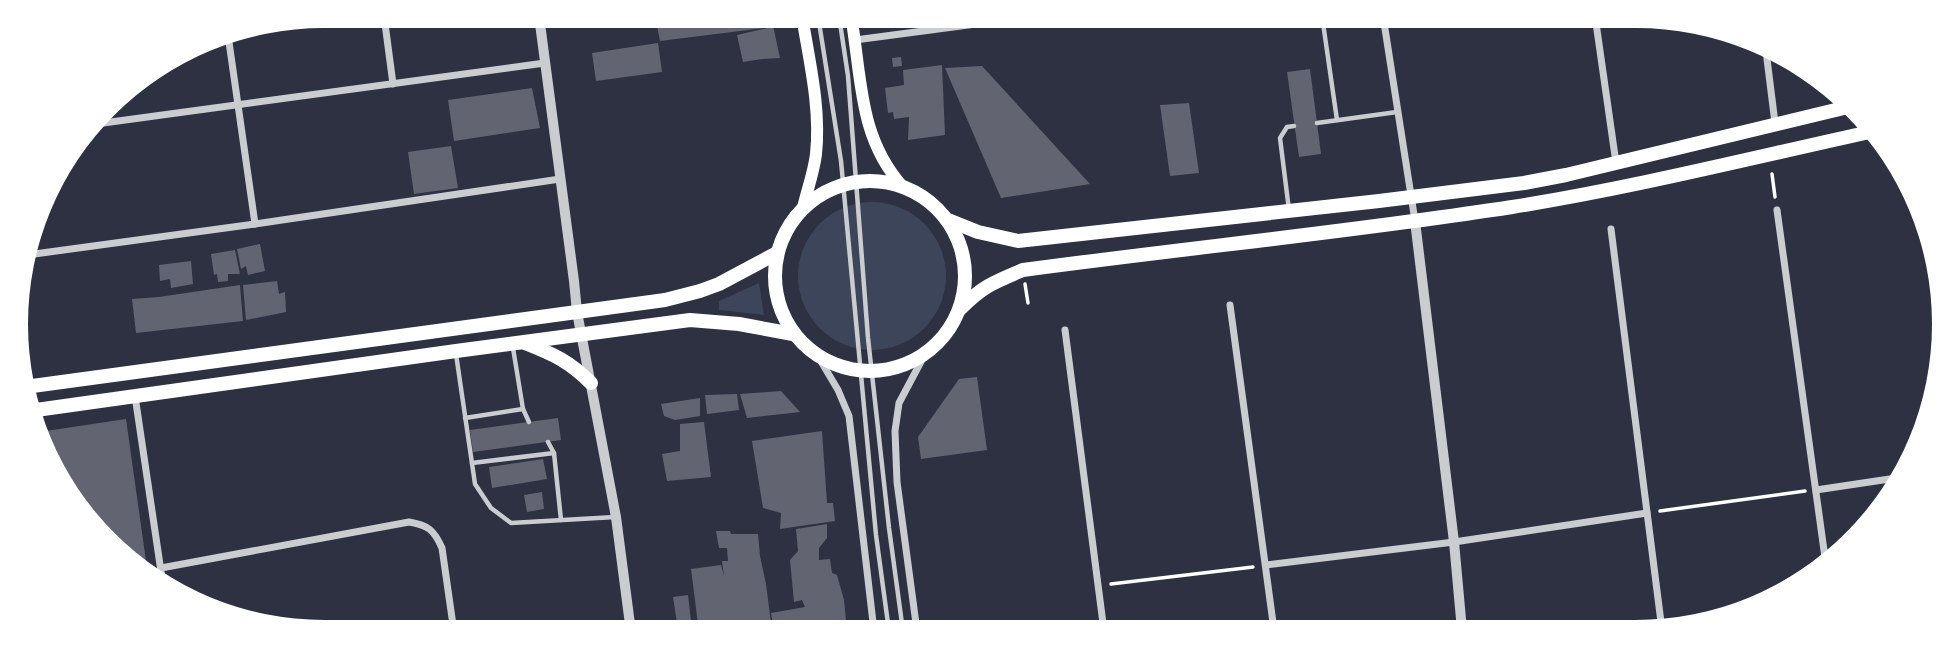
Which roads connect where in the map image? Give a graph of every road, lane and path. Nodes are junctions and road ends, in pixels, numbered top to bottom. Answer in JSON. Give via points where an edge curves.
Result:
{"nodes":[{"id":1,"x":386,"y":28,"type":"edge"},
{"id":2,"x":540,"y":28,"type":"edge"},
{"id":3,"x":805,"y":28,"type":"edge"},
{"id":4,"x":820,"y":28,"type":"edge"},
{"id":5,"x":841,"y":28,"type":"edge"},
{"id":6,"x":853,"y":28,"type":"edge"},
{"id":7,"x":946,"y":28,"type":"edge"},
{"id":8,"x":1324,"y":28,"type":"edge"},
{"id":9,"x":1385,"y":28,"type":"edge"},
{"id":10,"x":1597,"y":28,"type":"edge"},
{"id":11,"x":855,"y":40,"type":"junction"},
{"id":12,"x":229,"y":44,"type":"edge"},
{"id":13,"x":1767,"y":59,"type":"edge"},
{"id":14,"x":545,"y":63,"type":"junction"},
{"id":15,"x":393,"y":84,"type":"junction"},
{"id":16,"x":239,"y":105,"type":"junction"},
{"id":17,"x":1839,"y":109,"type":"edge"},
{"id":18,"x":1397,"y":112,"type":"junction"},
{"id":19,"x":1337,"y":120,"type":"junction"},
{"id":20,"x":108,"y":122,"type":"edge"},
{"id":21,"x":1317,"y":123,"type":"dead end"},
{"id":22,"x":1775,"y":123,"type":"junction"},
{"id":23,"x":1294,"y":126,"type":"dead end"},
{"id":24,"x":1863,"y":134,"type":"edge"},
{"id":25,"x":1616,"y":163,"type":"junction"},
{"id":26,"x":1772,"y":174,"type":"dead end"},
{"id":27,"x":560,"y":179,"type":"junction"},
{"id":28,"x":849,"y":183,"type":"junction"},
{"id":29,"x":902,"y":186,"type":"junction"},
{"id":30,"x":1411,"y":197,"type":"junction"},
{"id":31,"x":803,"y":208,"type":"junction"},
{"id":32,"x":1289,"y":210,"type":"junction"},
{"id":33,"x":1777,"y":210,"type":"joint"},
{"id":34,"x":948,"y":220,"type":"junction"},
{"id":35,"x":1415,"y":221,"type":"junction"},
{"id":36,"x":255,"y":224,"type":"junction"},
{"id":37,"x":1611,"y":229,"type":"dead end"},
{"id":38,"x":777,"y":253,"type":"junction"},
{"id":39,"x":37,"y":254,"type":"edge"},
{"id":40,"x":1230,"y":305,"type":"dead end"},
{"id":41,"x":960,"y":309,"type":"junction"},
{"id":42,"x":577,"y":312,"type":"junction"},
{"id":43,"x":1065,"y":330,"type":"dead end"},
{"id":44,"x":581,"y":334,"type":"junction"},
{"id":45,"x":793,"y":334,"type":"junction"},
{"id":46,"x":518,"y":343,"type":"junction"},
{"id":47,"x":456,"y":351,"type":"junction"},
{"id":48,"x":924,"y":356,"type":"junction"},
{"id":49,"x":819,"y":358,"type":"junction"},
{"id":50,"x":867,"y":372,"type":"junction"},
{"id":51,"x":591,"y":383,"type":"junction"},
{"id":52,"x":35,"y":386,"type":"edge"},
{"id":53,"x":135,"y":396,"type":"junction"},
{"id":54,"x":41,"y":409,"type":"edge"},
{"id":55,"x":523,"y":409,"type":"junction"},
{"id":56,"x":465,"y":418,"type":"junction"},
{"id":57,"x":529,"y":422,"type":"dead end"},
{"id":58,"x":548,"y":442,"type":"dead end"},
{"id":59,"x":554,"y":453,"type":"junction"},
{"id":60,"x":472,"y":463,"type":"junction"},
{"id":61,"x":1887,"y":479,"type":"edge"},
{"id":62,"x":1816,"y":490,"type":"junction"},
{"id":63,"x":1647,"y":513,"type":"junction"},
{"id":64,"x":616,"y":517,"type":"junction"},
{"id":65,"x":561,"y":520,"type":"junction"},
{"id":66,"x":1454,"y":542,"type":"junction"},
{"id":67,"x":1824,"y":552,"type":"edge"},
{"id":68,"x":1266,"y":565,"type":"junction"},
{"id":69,"x":161,"y":568,"type":"joint"},
{"id":70,"x":1099,"y":586,"type":"junction"},
{"id":71,"x":1661,"y":618,"type":"edge"},
{"id":72,"x":452,"y":620,"type":"edge"},
{"id":73,"x":629,"y":620,"type":"edge"},
{"id":74,"x":873,"y":620,"type":"edge"},
{"id":75,"x":888,"y":620,"type":"edge"},
{"id":76,"x":902,"y":620,"type":"edge"},
{"id":77,"x":916,"y":620,"type":"edge"},
{"id":78,"x":1103,"y":620,"type":"edge"},
{"id":79,"x":1273,"y":620,"type":"edge"},
{"id":80,"x":1461,"y":620,"type":"edge"}],
"edges":[{"from":1,"to":15,"type":"street"},
{"from":2,"to":14,"type":"street"},
{"from":3,"to":31,"type":"main road","via":[[816,155]]},
{"from":4,"to":28,"type":"lane"},
{"from":5,"to":28,"type":"lane","via":[[848,76]]},
{"from":6,"to":11,"type":"main road"},
{"from":7,"to":11,"type":"street"},
{"from":8,"to":19,"type":"lane"},
{"from":9,"to":18,"type":"street"},
{"from":10,"to":25,"type":"street"},
{"from":11,"to":29,"type":"main road","via":[[870,130],[876,148]]},
{"from":12,"to":16,"type":"street"},
{"from":13,"to":22,"type":"street"},
{"from":14,"to":15,"type":"street"},
{"from":14,"to":27,"type":"street"},
{"from":15,"to":16,"type":"street"},
{"from":16,"to":20,"type":"street"},
{"from":16,"to":36,"type":"street"},
{"from":17,"to":22,"type":"main road"},
{"from":18,"to":19,"type":"lane"},
{"from":18,"to":30,"type":"street"},
{"from":19,"to":21,"type":"lane"},
{"from":22,"to":25,"type":"main road"},
{"from":23,"to":32,"type":"lane","via":[[1287,127],[1280,138]]},
{"from":24,"to":35,"type":"main road","via":[[1606,190]]},
{"from":25,"to":30,"type":"main road","via":[[1524,183]]},
{"from":26,"to":33,"type":"path"},
{"from":27,"to":36,"type":"street"},
{"from":27,"to":42,"type":"street"},
{"from":28,"to":29,"type":"main road","via":[[886,181]]},
{"from":28,"to":31,"type":"main road","via":[[829,189]]},
{"from":28,"to":50,"type":"lane"},
{"from":28,"to":50,"type":"lane"},
{"from":29,"to":34,"type":"main road","via":[[927,200]]},
{"from":30,"to":32,"type":"main road"},
{"from":30,"to":35,"type":"street"},
{"from":31,"to":38,"type":"main road"},
{"from":32,"to":34,"type":"main road","via":[[1018,241]]},
{"from":33,"to":62,"type":"street"},
{"from":34,"to":41,"type":"main road","via":[[964,263]]},
{"from":35,"to":41,"type":"main road","via":[[1023,270],[991,283]]},
{"from":35,"to":66,"type":"street"},
{"from":36,"to":39,"type":"street"},
{"from":37,"to":63,"type":"street"},
{"from":38,"to":42,"type":"main road","via":[[700,291]]},
{"from":38,"to":45,"type":"main road","via":[[776,295]]},
{"from":40,"to":68,"type":"street"},
{"from":41,"to":48,"type":"main road","via":[[945,335]]},
{"from":42,"to":44,"type":"street"},
{"from":42,"to":52,"type":"main road"},
{"from":43,"to":70,"type":"street"},
{"from":44,"to":45,"type":"main road","via":[[690,320]]},
{"from":44,"to":46,"type":"main road"},
{"from":44,"to":51,"type":"street"},
{"from":45,"to":49,"type":"main road"},
{"from":46,"to":47,"type":"main road"},
{"from":46,"to":51,"type":"main road","via":[[555,355]]},
{"from":46,"to":55,"type":"lane"},
{"from":47,"to":53,"type":"main road"},
{"from":47,"to":56,"type":"lane"},
{"from":48,"to":50,"type":"main road","via":[[899,368]]},
{"from":48,"to":77,"type":"street","via":[[899,403],[895,431],[897,482]]},
{"from":49,"to":50,"type":"main road"},
{"from":49,"to":74,"type":"street","via":[[849,416]]},
{"from":50,"to":75,"type":"lane","via":[[876,535]]},
{"from":50,"to":76,"type":"lane"},
{"from":51,"to":64,"type":"street"},
{"from":53,"to":54,"type":"main road"},
{"from":53,"to":69,"type":"street"},
{"from":55,"to":56,"type":"lane"},
{"from":55,"to":57,"type":"lane"},
{"from":56,"to":60,"type":"lane"},
{"from":58,"to":59,"type":"lane"},
{"from":59,"to":60,"type":"lane"},
{"from":59,"to":65,"type":"lane"},
{"from":60,"to":65,"type":"lane","via":[[475,484],[491,508],[511,523]]},
{"from":61,"to":62,"type":"street"},
{"from":62,"to":63,"type":"path"},
{"from":62,"to":67,"type":"street"},
{"from":63,"to":66,"type":"street"},
{"from":63,"to":71,"type":"street"},
{"from":64,"to":65,"type":"lane"},
{"from":64,"to":73,"type":"street"},
{"from":66,"to":68,"type":"street"},
{"from":66,"to":80,"type":"street"},
{"from":68,"to":70,"type":"path"},
{"from":68,"to":79,"type":"street"},
{"from":69,"to":72,"type":"street","via":[[409,522],[429,528],[437,536]]},
{"from":70,"to":78,"type":"street"}]}
